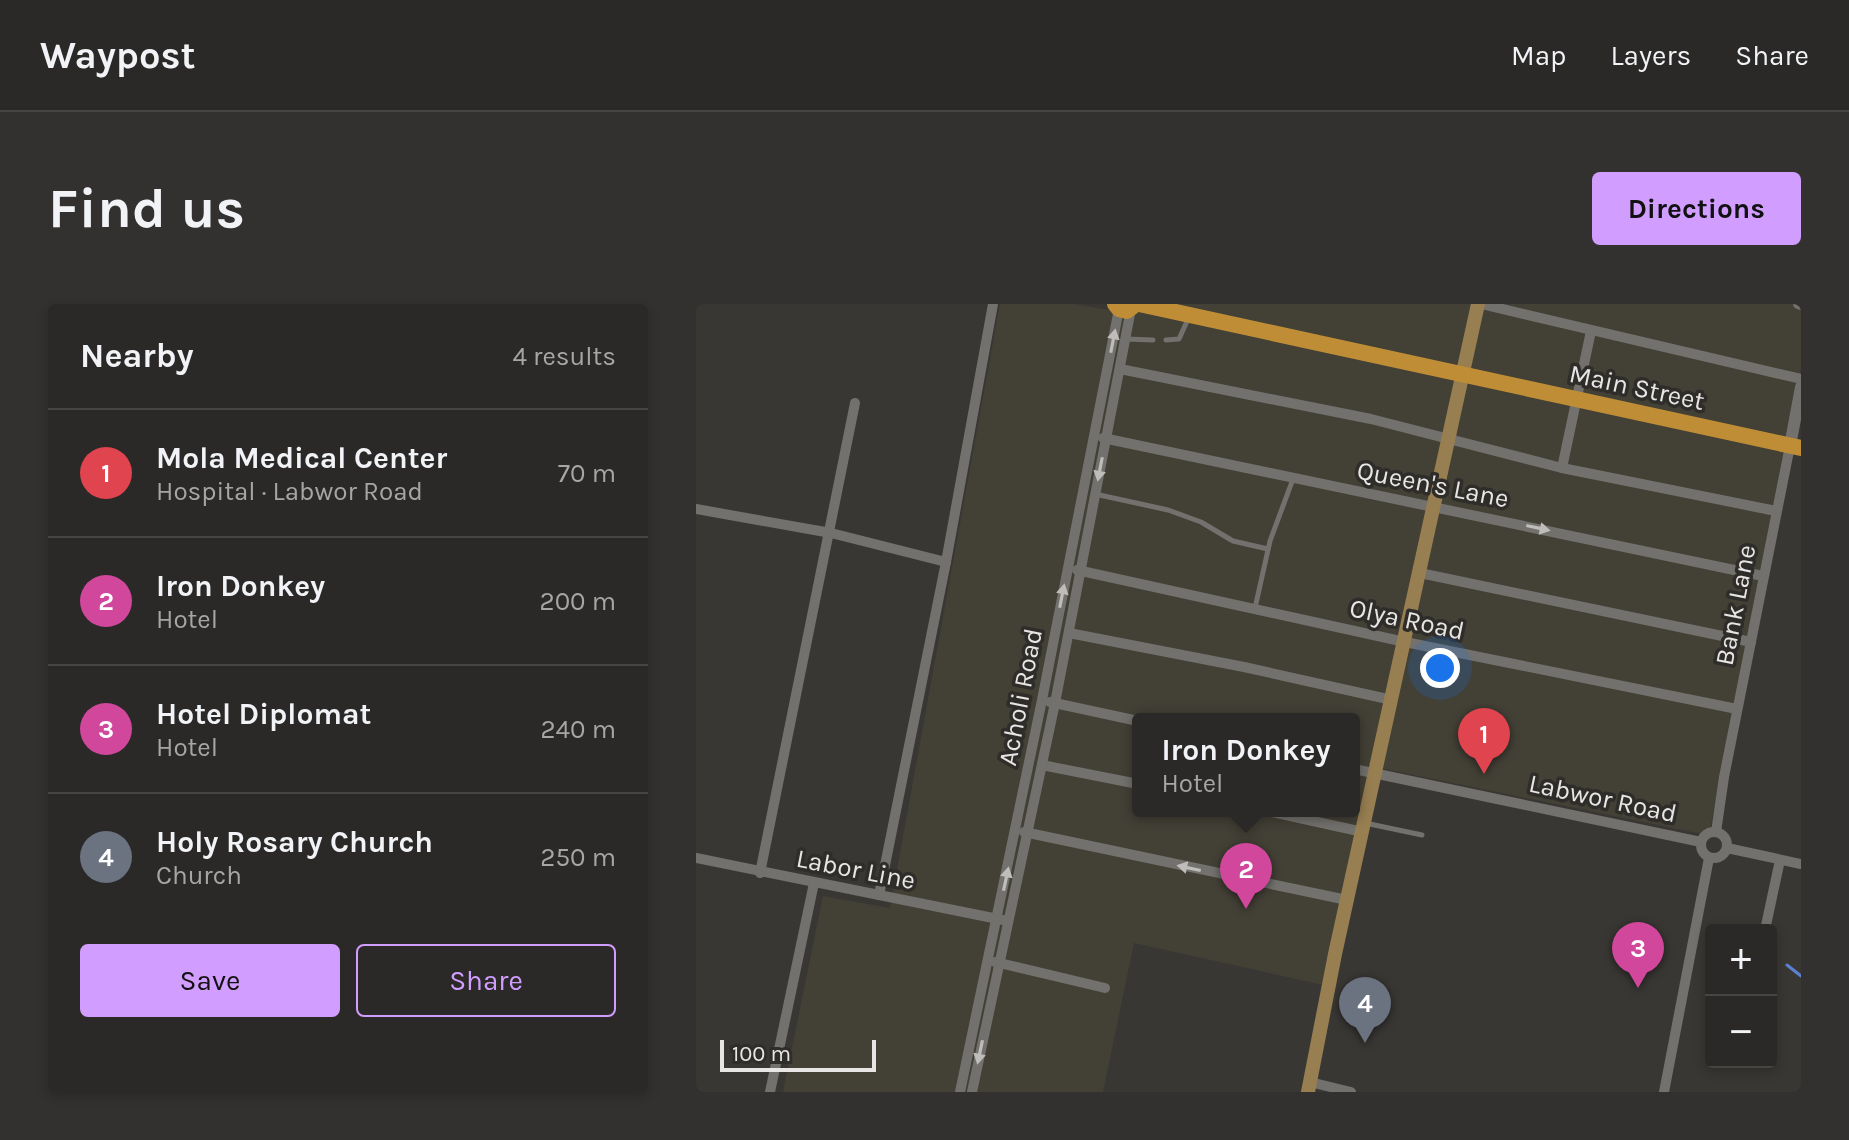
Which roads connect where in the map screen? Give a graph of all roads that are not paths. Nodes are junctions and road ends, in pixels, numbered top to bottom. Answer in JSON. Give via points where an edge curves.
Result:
{"nodes":[{"id":1,"x":993,"y":304,"type":"edge"},
{"id":2,"x":1479,"y":304,"type":"edge"},
{"id":3,"x":1128,"y":306,"type":"edge"},
{"id":4,"x":1189,"y":314,"type":"junction"},
{"id":5,"x":1591,"y":331,"type":"junction"},
{"id":6,"x":1125,"y":339,"type":"junction"},
{"id":7,"x":1153,"y":340,"type":"dead end"},
{"id":8,"x":1166,"y":340,"type":"dead end"},
{"id":9,"x":1120,"y":369,"type":"junction"},
{"id":10,"x":1462,"y":374,"type":"junction"},
{"id":11,"x":1801,"y":379,"type":"edge"},
{"id":12,"x":1801,"y":387,"type":"edge"},
{"id":13,"x":1577,"y":399,"type":"junction"},
{"id":14,"x":855,"y":403,"type":"dead end"},
{"id":15,"x":1093,"y":436,"type":"junction"},
{"id":16,"x":1106,"y":438,"type":"junction"},
{"id":17,"x":1447,"y":438,"type":"junction"},
{"id":18,"x":1795,"y":447,"type":"edge"},
{"id":19,"x":1562,"y":468,"type":"junction"},
{"id":20,"x":1293,"y":478,"type":"junction"},
{"id":21,"x":1095,"y":494,"type":"junction"},
{"id":22,"x":1434,"y":505,"type":"junction"},
{"id":23,"x":696,"y":509,"type":"edge"},
{"id":24,"x":1776,"y":511,"type":"junction"},
{"id":25,"x":831,"y":533,"type":"junction"},
{"id":26,"x":1268,"y":549,"type":"junction"},
{"id":27,"x":946,"y":562,"type":"junction"},
{"id":28,"x":1067,"y":569,"type":"junction"},
{"id":29,"x":1080,"y":571,"type":"junction"},
{"id":30,"x":1420,"y":573,"type":"junction"},
{"id":31,"x":1763,"y":576,"type":"junction"},
{"id":32,"x":1254,"y":608,"type":"junction"},
{"id":33,"x":1069,"y":633,"type":"junction"},
{"id":34,"x":1405,"y":642,"type":"junction"},
{"id":35,"x":1751,"y":642,"type":"junction"},
{"id":36,"x":1042,"y":700,"type":"junction"},
{"id":37,"x":1392,"y":700,"type":"junction"},
{"id":38,"x":1055,"y":703,"type":"junction"},
{"id":39,"x":1737,"y":709,"type":"junction"},
{"id":40,"x":1132,"y":720,"type":"edge"},
{"id":41,"x":1042,"y":765,"type":"junction"},
{"id":42,"x":1360,"y":770,"type":"edge"},
{"id":43,"x":1375,"y":774,"type":"junction"},
{"id":44,"x":1132,"y":783,"type":"edge"},
{"id":45,"x":1303,"y":817,"type":"edge"},
{"id":46,"x":1364,"y":827,"type":"junction"},
{"id":47,"x":1016,"y":830,"type":"junction"},
{"id":48,"x":1716,"y":832,"type":"junction"},
{"id":49,"x":1028,"y":833,"type":"junction"},
{"id":50,"x":1422,"y":835,"type":"dead end"},
{"id":51,"x":1701,"y":842,"type":"junction"},
{"id":52,"x":1727,"y":848,"type":"junction"},
{"id":53,"x":696,"y":858,"type":"edge"},
{"id":54,"x":1709,"y":858,"type":"junction"},
{"id":55,"x":1780,"y":860,"type":"junction"},
{"id":56,"x":1801,"y":864,"type":"edge"},
{"id":57,"x":760,"y":873,"type":"junction"},
{"id":58,"x":814,"y":883,"type":"junction"},
{"id":59,"x":879,"y":895,"type":"junction"},
{"id":60,"x":1347,"y":900,"type":"junction"},
{"id":61,"x":1003,"y":920,"type":"junction"},
{"id":62,"x":1766,"y":924,"type":"edge"},
{"id":63,"x":994,"y":962,"type":"junction"},
{"id":64,"x":1105,"y":988,"type":"dead end"},
{"id":65,"x":1309,"y":1087,"type":"edge"},
{"id":66,"x":770,"y":1092,"type":"edge"},
{"id":67,"x":960,"y":1092,"type":"edge"},
{"id":68,"x":972,"y":1092,"type":"edge"},
{"id":69,"x":1351,"y":1092,"type":"edge"},
{"id":70,"x":1664,"y":1092,"type":"edge"}],
"edges":[{"from":1,"to":27,"type":"street"},
{"from":2,"to":5,"type":"street"},
{"from":2,"to":10,"type":"main road"},
{"from":3,"to":4,"type":"main road","name":"Main Street"},
{"from":3,"to":6,"type":"street","name":"Acholi Road"},
{"from":15,"to":3,"type":"street","name":"Acholi Road","one_way":true},
{"from":4,"to":8,"type":"lane","via":[[1179,339]]},
{"from":4,"to":10,"type":"main road","name":"Main Street"},
{"from":5,"to":11,"type":"street"},
{"from":5,"to":13,"type":"street"},
{"from":6,"to":7,"type":"lane"},
{"from":6,"to":9,"type":"street","name":"Acholi Road"},
{"from":9,"to":16,"type":"street","name":"Acholi Road"},
{"from":9,"to":17,"type":"street"},
{"from":10,"to":13,"type":"main road","name":"Main Street"},
{"from":10,"to":17,"type":"main road"},
{"from":12,"to":18,"type":"street","name":"Bank Lane"},
{"from":13,"to":18,"type":"main road","name":"Main Street"},
{"from":13,"to":19,"type":"street"},
{"from":14,"to":25,"type":"street"},
{"from":15,"to":16,"type":"street","name":"Queen's Lane"},
{"from":15,"to":28,"type":"street","name":"Acholi Road"},
{"from":16,"to":20,"type":"street","name":"Queen's Lane"},
{"from":16,"to":21,"type":"street","name":"Acholi Road","one_way":true},
{"from":17,"to":19,"type":"street"},
{"from":17,"to":22,"type":"main road"},
{"from":18,"to":24,"type":"street","name":"Bank Lane"},
{"from":19,"to":24,"type":"street"},
{"from":20,"to":22,"type":"street","name":"Queen's Lane"},
{"from":20,"to":26,"type":"lane"},
{"from":21,"to":26,"type":"lane","via":[[1168,510],[1233,541]]},
{"from":21,"to":29,"type":"street","name":"Acholi Road"},
{"from":22,"to":30,"type":"main road"},
{"from":22,"to":31,"type":"street","name":"Queen's Lane","one_way":true},
{"from":23,"to":25,"type":"street"},
{"from":24,"to":31,"type":"street","name":"Bank Lane"},
{"from":25,"to":27,"type":"street"},
{"from":25,"to":57,"type":"street"},
{"from":26,"to":32,"type":"lane"},
{"from":27,"to":59,"type":"street"},
{"from":28,"to":29,"type":"street","name":"Olya Road"},
{"from":36,"to":28,"type":"street","name":"Acholi Road","one_way":true},
{"from":29,"to":32,"type":"street","name":"Olya Road"},
{"from":29,"to":33,"type":"street","name":"Acholi Road"},
{"from":30,"to":34,"type":"main road"},
{"from":30,"to":35,"type":"street"},
{"from":31,"to":35,"type":"street","name":"Bank Lane"},
{"from":32,"to":34,"type":"street","name":"Olya Road"},
{"from":33,"to":37,"type":"street"},
{"from":33,"to":38,"type":"street","name":"Acholi Road"},
{"from":34,"to":37,"type":"main road"},
{"from":34,"to":39,"type":"street","name":"Olya Road"},
{"from":35,"to":39,"type":"street","name":"Bank Lane"},
{"from":36,"to":38,"type":"street"},
{"from":36,"to":47,"type":"street","name":"Acholi Road"},
{"from":37,"to":43,"type":"main road"},
{"from":38,"to":40,"type":"street"},
{"from":38,"to":41,"type":"street","name":"Acholi Road"},
{"from":39,"to":48,"type":"street","name":"Bank Lane"},
{"from":41,"to":44,"type":"street"},
{"from":41,"to":49,"type":"street","name":"Acholi Road"},
{"from":42,"to":43,"type":"street","name":"Labwor Road"},
{"from":43,"to":46,"type":"main road"},
{"from":43,"to":51,"type":"street","name":"Labwor Road"},
{"from":45,"to":46,"type":"street"},
{"from":46,"to":50,"type":"lane"},
{"from":46,"to":60,"type":"main road"},
{"from":47,"to":49,"type":"street"},
{"from":61,"to":47,"type":"street","name":"Acholi Road","one_way":true},
{"from":48,"to":51,"type":"street"},
{"from":48,"to":52,"type":"street","via":[[1724,836]]},
{"from":60,"to":49,"type":"street","one_way":true},
{"from":49,"to":61,"type":"street","name":"Acholi Road"},
{"from":51,"to":54,"type":"street"},
{"from":52,"to":54,"type":"street","via":[[1722,856]]},
{"from":52,"to":55,"type":"street"},
{"from":53,"to":57,"type":"street","name":"Labor Line"},
{"from":54,"to":70,"type":"street"},
{"from":55,"to":56,"type":"street"},
{"from":55,"to":62,"type":"street"},
{"from":57,"to":58,"type":"street","name":"Labor Line"},
{"from":58,"to":59,"type":"street","name":"Labor Line"},
{"from":58,"to":66,"type":"street"},
{"from":59,"to":61,"type":"street","name":"Labor Line"},
{"from":60,"to":65,"type":"main road"},
{"from":61,"to":63,"type":"street","name":"Acholi Road"},
{"from":63,"to":64,"type":"street"},
{"from":63,"to":67,"type":"street","name":"Acholi Road"},
{"from":63,"to":68,"type":"street","name":"Acholi Road","one_way":true},
{"from":65,"to":69,"type":"street"}]}
